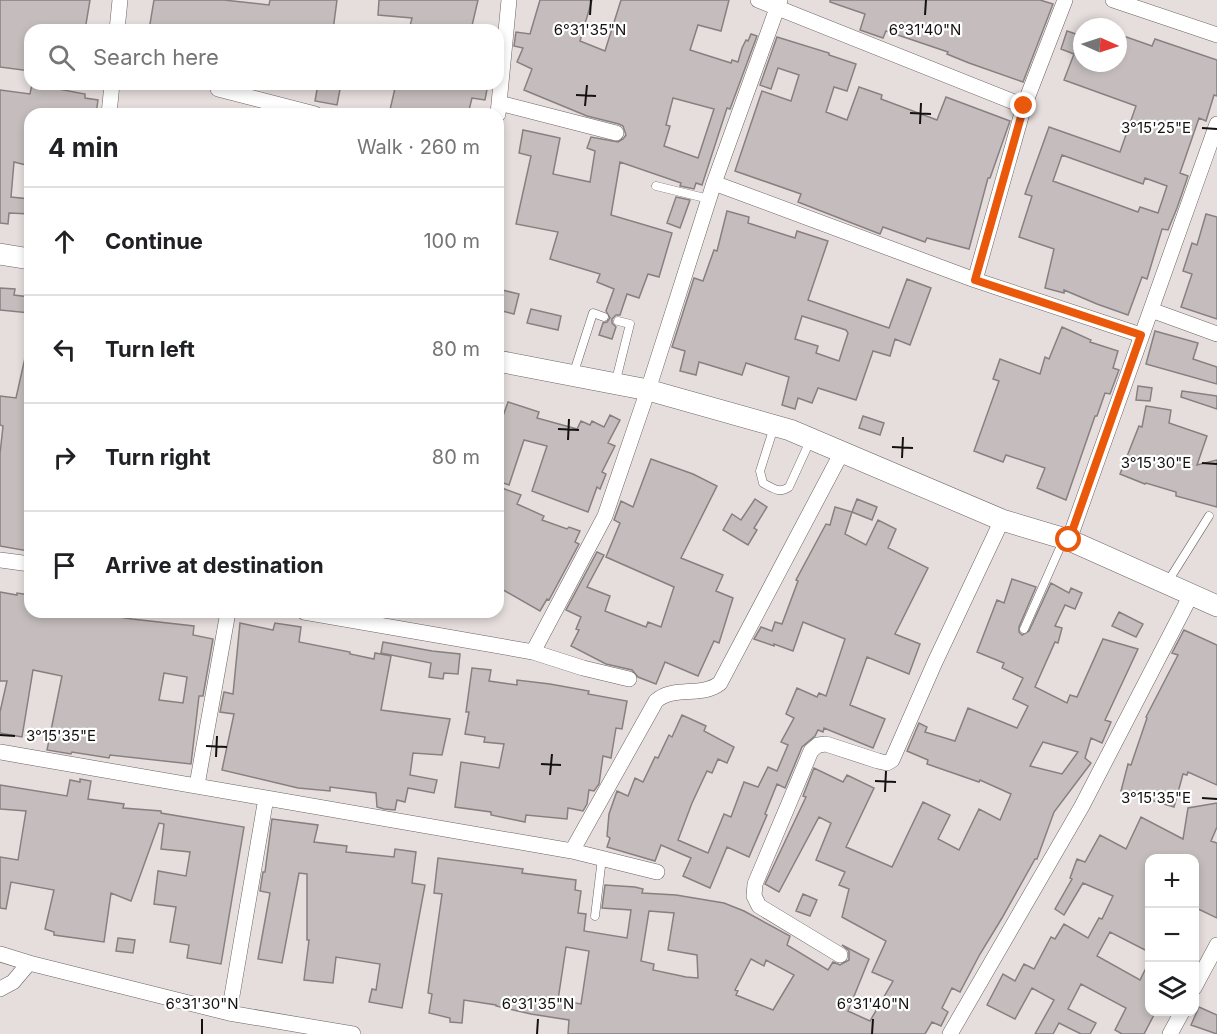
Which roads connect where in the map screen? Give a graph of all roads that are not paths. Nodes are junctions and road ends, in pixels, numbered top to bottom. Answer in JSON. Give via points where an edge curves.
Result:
{"nodes":[{"id":1,"x":120,"y":0,"type":"edge"},
{"id":2,"x":509,"y":0,"type":"edge"},
{"id":3,"x":758,"y":0,"type":"edge"},
{"id":4,"x":1065,"y":0,"type":"edge"},
{"id":5,"x":1113,"y":0,"type":"edge"},
{"id":6,"x":779,"y":3,"type":"edge"},
{"id":7,"x":118,"y":24,"type":"edge"},
{"id":8,"x":1217,"y":35,"type":"edge"},
{"id":9,"x":504,"y":49,"type":"edge"},
{"id":10,"x":111,"y":90,"type":"edge"},
{"id":11,"x":222,"y":90,"type":"edge"},
{"id":12,"x":500,"y":90,"type":"edge"},
{"id":13,"x":1024,"y":106,"type":"junction"},
{"id":14,"x":110,"y":108,"type":"edge"},
{"id":15,"x":292,"y":108,"type":"edge"},
{"id":16,"x":498,"y":108,"type":"edge"},
{"id":17,"x":504,"y":109,"type":"edge"},
{"id":18,"x":1216,"y":133,"type":"edge"},
{"id":19,"x":616,"y":134,"type":"dead end"},
{"id":20,"x":714,"y":183,"type":"junction"},
{"id":21,"x":656,"y":186,"type":"dead end"},
{"id":22,"x":709,"y":199,"type":"junction"},
{"id":23,"x":0,"y":254,"type":"edge"},
{"id":24,"x":24,"y":258,"type":"edge"},
{"id":25,"x":975,"y":280,"type":"junction"},
{"id":26,"x":1151,"y":310,"type":"junction"},
{"id":27,"x":604,"y":317,"type":"dead end"},
{"id":28,"x":618,"y":321,"type":"dead end"},
{"id":29,"x":1217,"y":334,"type":"edge"},
{"id":30,"x":1141,"y":335,"type":"junction"},
{"id":31,"x":504,"y":362,"type":"edge"},
{"id":32,"x":573,"y":375,"type":"junction"},
{"id":33,"x":615,"y":384,"type":"junction"},
{"id":34,"x":648,"y":390,"type":"junction"},
{"id":35,"x":774,"y":426,"type":"junction"},
{"id":36,"x":812,"y":439,"type":"junction"},
{"id":37,"x":842,"y":452,"type":"junction"},
{"id":38,"x":1209,"y":516,"type":"dead end"},
{"id":39,"x":1002,"y":520,"type":"junction"},
{"id":40,"x":1066,"y":540,"type":"junction"},
{"id":41,"x":0,"y":560,"type":"edge"},
{"id":42,"x":24,"y":563,"type":"edge"},
{"id":43,"x":1166,"y":584,"type":"junction"},
{"id":44,"x":1191,"y":595,"type":"junction"},
{"id":45,"x":1217,"y":606,"type":"edge"},
{"id":46,"x":227,"y":618,"type":"edge"},
{"id":47,"x":338,"y":618,"type":"edge"},
{"id":48,"x":1024,"y":629,"type":"dead end"},
{"id":49,"x":533,"y":652,"type":"junction"},
{"id":50,"x":629,"y":679,"type":"dead end"},
{"id":51,"x":0,"y":752,"type":"edge"},
{"id":52,"x":197,"y":785,"type":"junction"},
{"id":53,"x":266,"y":798,"type":"junction"},
{"id":54,"x":572,"y":851,"type":"junction"},
{"id":55,"x":602,"y":858,"type":"junction"},
{"id":56,"x":657,"y":872,"type":"dead end"},
{"id":57,"x":595,"y":916,"type":"dead end"},
{"id":58,"x":1217,"y":945,"type":"edge"},
{"id":59,"x":0,"y":954,"type":"edge"},
{"id":60,"x":840,"y":955,"type":"dead end"},
{"id":61,"x":29,"y":963,"type":"junction"},
{"id":62,"x":1199,"y":979,"type":"edge"},
{"id":63,"x":0,"y":989,"type":"edge"},
{"id":64,"x":229,"y":1013,"type":"junction"},
{"id":65,"x":1179,"y":1016,"type":"edge"},
{"id":66,"x":352,"y":1034,"type":"edge"},
{"id":67,"x":950,"y":1034,"type":"edge"},
{"id":68,"x":1170,"y":1034,"type":"edge"}],
"edges":[{"from":1,"to":7,"type":"street"},
{"from":2,"to":9,"type":"street"},
{"from":3,"to":6,"type":"street"},
{"from":4,"to":13,"type":"street"},
{"from":5,"to":8,"type":"street"},
{"from":6,"to":13,"type":"street"},
{"from":6,"to":20,"type":"street"},
{"from":10,"to":14,"type":"street"},
{"from":11,"to":15,"type":"street"},
{"from":12,"to":16,"type":"street"},
{"from":13,"to":25,"type":"street"},
{"from":17,"to":19,"type":"street"},
{"from":18,"to":26,"type":"street"},
{"from":20,"to":22,"type":"street"},
{"from":20,"to":25,"type":"street"},
{"from":21,"to":22,"type":"lane"},
{"from":22,"to":34,"type":"street"},
{"from":23,"to":24,"type":"main road"},
{"from":25,"to":30,"type":"street"},
{"from":26,"to":29,"type":"street"},
{"from":26,"to":30,"type":"street"},
{"from":27,"to":32,"type":"lane","via":[[593,313]]},
{"from":28,"to":33,"type":"lane","via":[[630,324]]},
{"from":30,"to":40,"type":"street"},
{"from":31,"to":32,"type":"main road"},
{"from":32,"to":33,"type":"main road"},
{"from":33,"to":34,"type":"main road"},
{"from":34,"to":35,"type":"main road"},
{"from":34,"to":49,"type":"street","via":[[604,516]]},
{"from":35,"to":36,"type":"main road"},
{"from":35,"to":36,"type":"lane","via":[[760,471],[763,483],[778,491],[789,487]]},
{"from":36,"to":37,"type":"main road"},
{"from":37,"to":39,"type":"main road"},
{"from":37,"to":54,"type":"street","via":[[720,683],[705,691],[663,695],[656,701]]},
{"from":38,"to":43,"type":"lane"},
{"from":39,"to":40,"type":"main road"},
{"from":39,"to":60,"type":"street","via":[[892,759],[887,763],[878,761],[826,744],[811,751],[755,884],[754,896],[759,906]]},
{"from":40,"to":43,"type":"main road"},
{"from":40,"to":48,"type":"lane"},
{"from":41,"to":42,"type":"street"},
{"from":43,"to":44,"type":"main road"},
{"from":44,"to":45,"type":"main road"},
{"from":44,"to":67,"type":"street","via":[[1082,806]]},
{"from":46,"to":52,"type":"street"},
{"from":47,"to":49,"type":"street"},
{"from":49,"to":50,"type":"street"},
{"from":51,"to":52,"type":"street"},
{"from":52,"to":53,"type":"street"},
{"from":53,"to":54,"type":"street"},
{"from":53,"to":64,"type":"street"},
{"from":54,"to":55,"type":"street"},
{"from":55,"to":56,"type":"street"},
{"from":55,"to":57,"type":"lane"},
{"from":58,"to":62,"type":"street"},
{"from":59,"to":61,"type":"street"},
{"from":61,"to":63,"type":"street","via":[[13,982]]},
{"from":61,"to":64,"type":"street"},
{"from":64,"to":66,"type":"street"},
{"from":65,"to":68,"type":"street"}]}
